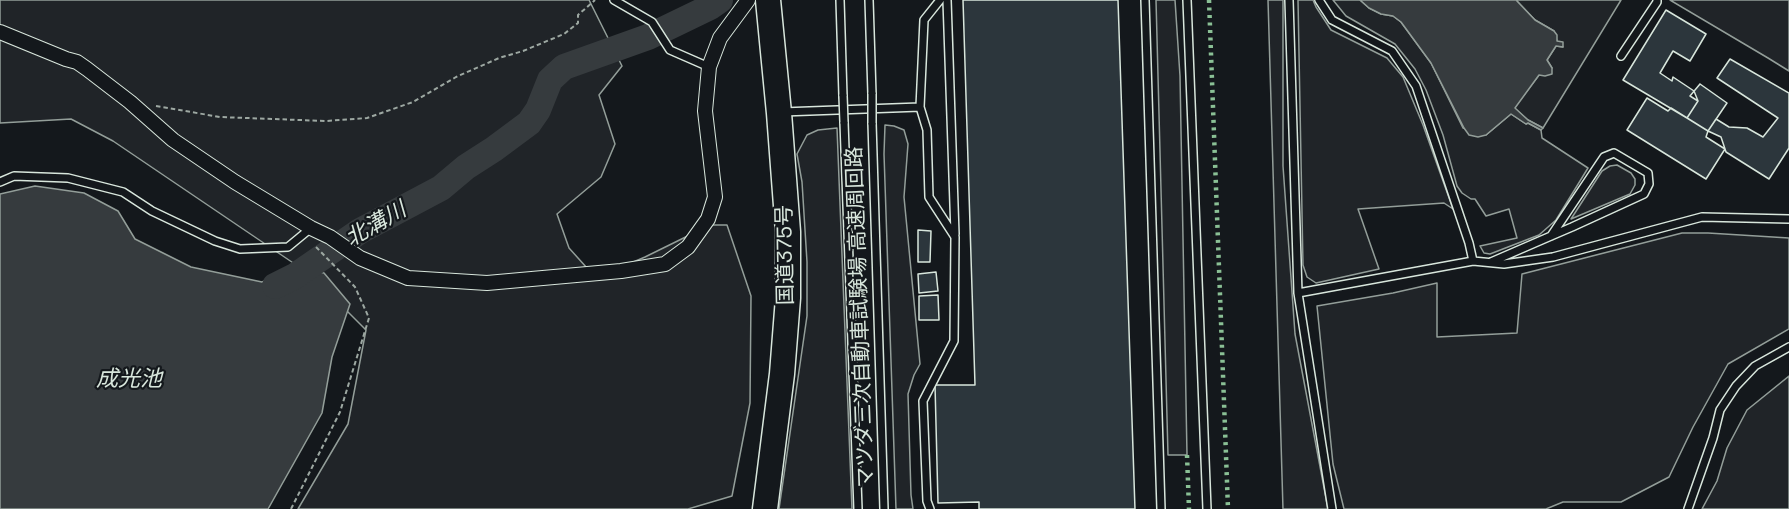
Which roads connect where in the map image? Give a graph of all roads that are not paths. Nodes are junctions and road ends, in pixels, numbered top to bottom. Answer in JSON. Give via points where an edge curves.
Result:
{"nodes":[{"id":1,"x":614,"y":0,"type":"edge"},
{"id":2,"x":748,"y":0,"type":"edge"},
{"id":3,"x":768,"y":0,"type":"edge"},
{"id":4,"x":840,"y":0,"type":"edge"},
{"id":5,"x":869,"y":0,"type":"edge"},
{"id":6,"x":940,"y":0,"type":"edge"},
{"id":7,"x":947,"y":0,"type":"edge"},
{"id":8,"x":1145,"y":0,"type":"edge"},
{"id":9,"x":1187,"y":0,"type":"edge"},
{"id":10,"x":1289,"y":0,"type":"edge"},
{"id":11,"x":1319,"y":0,"type":"edge"},
{"id":12,"x":1657,"y":0,"type":"edge"},
{"id":13,"x":0,"y":32,"type":"edge"},
{"id":14,"x":1621,"y":56,"type":"dead end"},
{"id":15,"x":709,"y":67,"type":"junction"},
{"id":16,"x":920,"y":107,"type":"junction"},
{"id":17,"x":779,"y":112,"type":"junction"},
{"id":18,"x":0,"y":182,"type":"edge"},
{"id":19,"x":1789,"y":219,"type":"edge"},
{"id":20,"x":307,"y":231,"type":"junction"},
{"id":21,"x":1551,"y":236,"type":"junction"},
{"id":22,"x":956,"y":237,"type":"junction"},
{"id":23,"x":1473,"y":261,"type":"junction"},
{"id":24,"x":1488,"y":263,"type":"junction"},
{"id":25,"x":1298,"y":293,"type":"junction"},
{"id":26,"x":1789,"y":347,"type":"edge"},
{"id":27,"x":765,"y":509,"type":"edge"},
{"id":28,"x":858,"y":509,"type":"edge"},
{"id":29,"x":884,"y":509,"type":"edge"},
{"id":30,"x":930,"y":509,"type":"edge"},
{"id":31,"x":1161,"y":509,"type":"edge"},
{"id":32,"x":1207,"y":509,"type":"edge"},
{"id":33,"x":1332,"y":509,"type":"edge"},
{"id":34,"x":1688,"y":509,"type":"edge"}],
"edges":[{"from":1,"to":15,"type":"lane","via":[[652,22],[670,50]]},
{"from":2,"to":15,"type":"street","via":[[720,38]]},
{"from":3,"to":17,"type":"highway","name":"国道375号"},
{"from":4,"to":28,"type":"lane","bridge":true},
{"from":5,"to":29,"type":"lane","name":"マツダ三次自動車試験場 高速周回路","bridge":true},
{"from":6,"to":16,"type":"lane","via":[[924,20]]},
{"from":7,"to":22,"type":"lane"},
{"from":8,"to":31,"type":"lane"},
{"from":9,"to":32,"type":"lane"},
{"from":10,"to":25,"type":"lane"},
{"from":11,"to":23,"type":"lane","via":[[1332,20],[1392,51],[1416,86]]},
{"from":12,"to":14,"type":"lane"},
{"from":13,"to":20,"type":"street","via":[[77,62],[173,140]]},
{"from":15,"to":20,"type":"street","via":[[705,111],[715,197],[708,219],[688,246],[664,264],[487,283],[408,278],[360,258],[330,237]]},
{"from":16,"to":17,"type":"lane"},
{"from":16,"to":22,"type":"lane","via":[[927,130],[929,196]]},
{"from":17,"to":27,"type":"highway","name":"国道375号","via":[[788,232],[788,298],[783,374]]},
{"from":18,"to":20,"type":"lane","via":[[14,176],[68,178],[123,192],[152,211],[240,249],[288,246]]},
{"from":19,"to":24,"type":"lane","via":[[1702,217],[1553,257]]},
{"from":21,"to":21,"type":"lane","via":[[1644,194],[1649,184],[1648,173],[1614,153],[1604,157]]},
{"from":21,"to":24,"type":"lane"},
{"from":22,"to":30,"type":"lane","via":[[954,341],[923,401]]},
{"from":23,"to":24,"type":"lane"},
{"from":23,"to":25,"type":"lane"},
{"from":25,"to":33,"type":"lane"},
{"from":26,"to":34,"type":"lane","via":[[1755,366],[1720,410]]}]}
